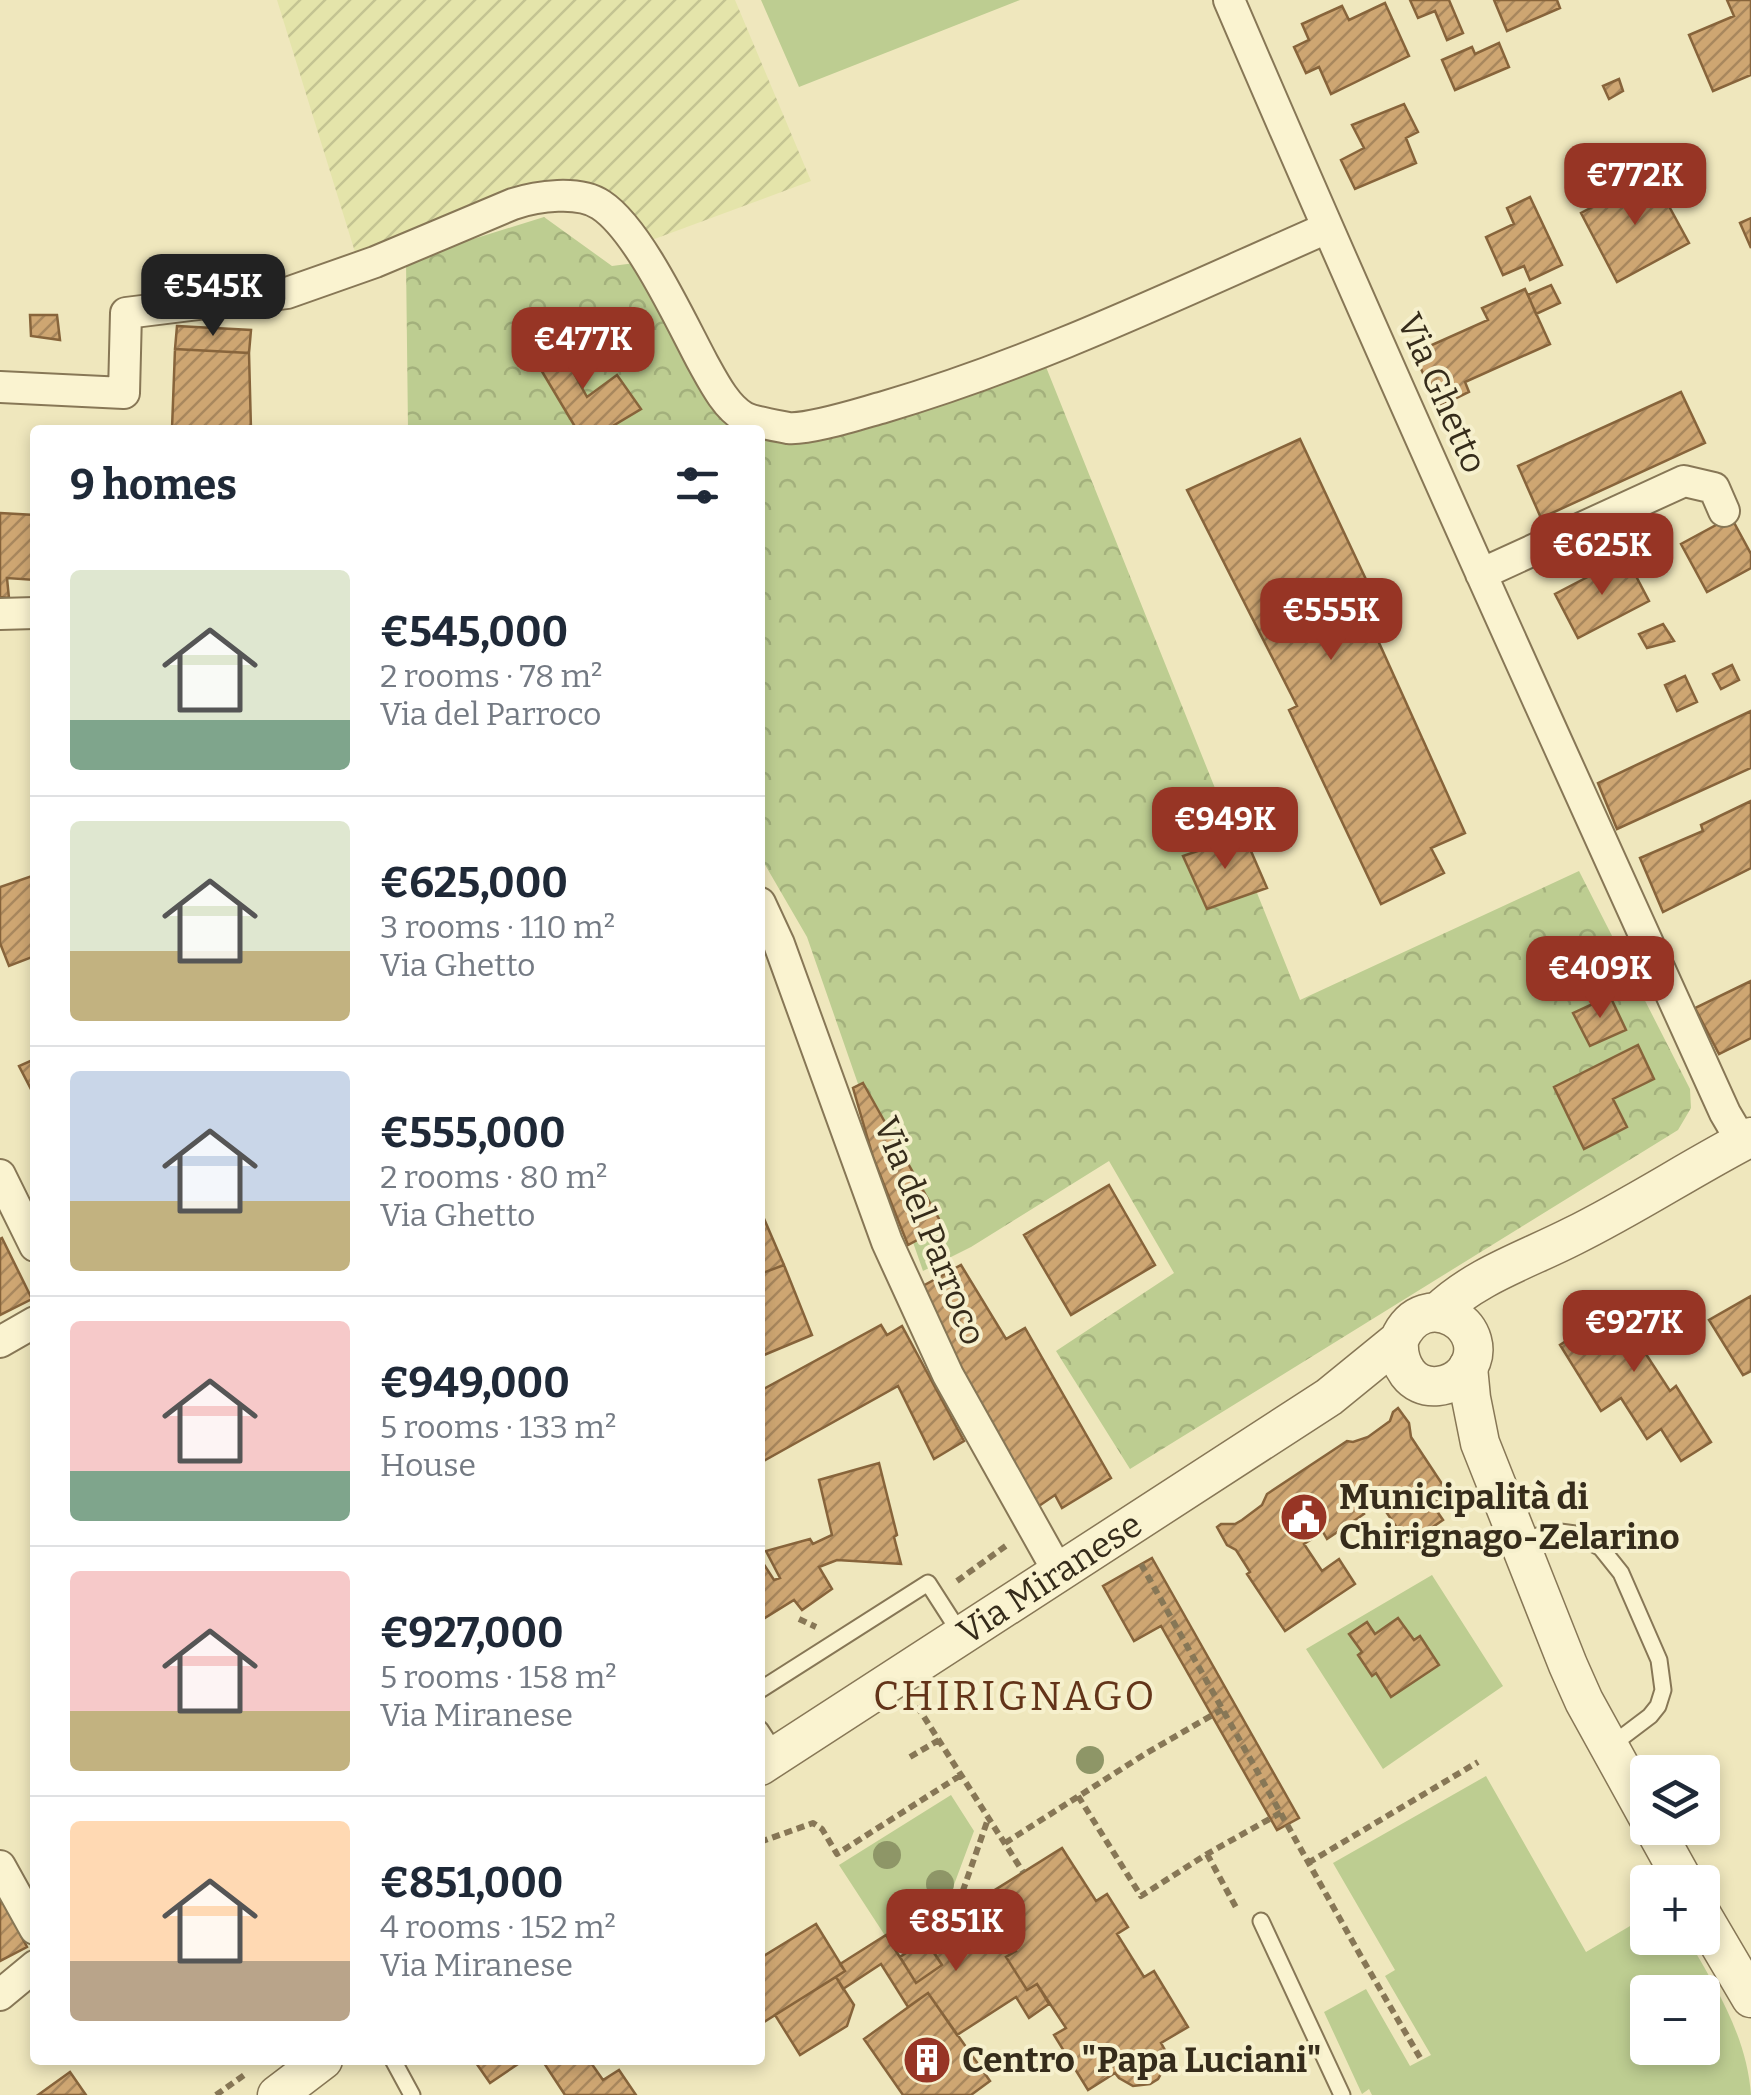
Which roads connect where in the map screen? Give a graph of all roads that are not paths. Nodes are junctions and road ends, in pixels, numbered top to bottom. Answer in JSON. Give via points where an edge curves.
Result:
{"nodes":[{"id":1,"x":1229,"y":0,"type":"edge"},
{"id":2,"x":1327,"y":228,"type":"junction"},
{"id":3,"x":0,"y":387,"type":"edge"},
{"id":4,"x":1724,"y":511,"type":"dead end"},
{"id":5,"x":1482,"y":574,"type":"junction"},
{"id":6,"x":30,"y":613,"type":"edge"},
{"id":7,"x":0,"y":614,"type":"edge"},
{"id":8,"x":765,"y":914,"type":"edge"},
{"id":9,"x":1747,"y":1139,"type":"edge"},
{"id":10,"x":0,"y":1175,"type":"edge"},
{"id":11,"x":30,"y":1236,"type":"edge"},
{"id":12,"x":1572,"y":1237,"type":"junction"},
{"id":13,"x":1438,"y":1312,"type":"junction"},
{"id":14,"x":30,"y":1325,"type":"edge"},
{"id":15,"x":1399,"y":1340,"type":"junction"},
{"id":16,"x":0,"y":1342,"type":"edge"},
{"id":17,"x":1470,"y":1352,"type":"junction"},
{"id":18,"x":1421,"y":1382,"type":"junction"},
{"id":19,"x":1338,"y":1392,"type":"junction"},
{"id":20,"x":1480,"y":1444,"type":"junction"},
{"id":21,"x":1519,"y":1542,"type":"junction"},
{"id":22,"x":1059,"y":1574,"type":"junction"},
{"id":23,"x":962,"y":1636,"type":"junction"},
{"id":24,"x":765,"y":1687,"type":"edge"},
{"id":25,"x":1609,"y":1747,"type":"junction"},
{"id":26,"x":766,"y":1750,"type":"edge"},
{"id":27,"x":1630,"y":1785,"type":"edge"},
{"id":28,"x":0,"y":1866,"type":"edge"},
{"id":29,"x":30,"y":1920,"type":"edge"},
{"id":30,"x":1261,"y":1921,"type":"dead end"},
{"id":31,"x":1720,"y":1946,"type":"edge"},
{"id":32,"x":30,"y":1970,"type":"edge"},
{"id":33,"x":0,"y":1995,"type":"edge"},
{"id":34,"x":1751,"y":1998,"type":"edge"},
{"id":35,"x":310,"y":2065,"type":"edge"},
{"id":36,"x":396,"y":2065,"type":"edge"},
{"id":37,"x":264,"y":2082,"type":"edge"},
{"id":38,"x":412,"y":2095,"type":"edge"},
{"id":39,"x":1342,"y":2095,"type":"edge"}],
"edges":[{"from":1,"to":2,"type":"street","name":"Via Ghetto"},
{"from":2,"to":3,"type":"street","via":[[1032,357],[930,394],[792,428],[744,417],[720,394],[624,228],[600,204],[558,196],[513,204],[287,292],[126,313],[124,393]]},
{"from":2,"to":5,"type":"street","name":"Via Ghetto"},
{"from":4,"to":5,"type":"street","via":[[1714,488],[1684,482]]},
{"from":5,"to":9,"type":"street","name":"Via Ghetto","via":[[1725,1113]]},
{"from":6,"to":7,"type":"street"},
{"from":8,"to":22,"type":"street","name":"Via del Parroco","via":[[888,1242],[948,1375]]},
{"from":9,"to":12,"type":"street","name":"Via Miranese"},
{"from":10,"to":11,"type":"street"},
{"from":12,"to":13,"type":"street","name":"Via Miranese","via":[[1492,1273]]},
{"from":12,"to":17,"type":"street","name":"Via Miranese","via":[[1502,1290],[1479,1318]]},
{"from":13,"to":15,"type":"street","name":"Via Miranese","via":[[1417,1318]]},
{"from":13,"to":17,"type":"street","via":[[1458,1320]]},
{"from":14,"to":16,"type":"street"},
{"from":15,"to":18,"type":"street","via":[[1402,1364]]},
{"from":15,"to":19,"type":"street","name":"Via Miranese"},
{"from":17,"to":18,"type":"street","name":"Via Miranese","via":[[1456,1380]]},
{"from":17,"to":20,"type":"street"},
{"from":18,"to":19,"type":"street","name":"Via Miranese","via":[[1387,1378]]},
{"from":18,"to":20,"type":"street","via":[[1454,1407]]},
{"from":19,"to":22,"type":"street","name":"Via Miranese"},
{"from":20,"to":21,"type":"street"},
{"from":21,"to":25,"type":"street"},
{"from":21,"to":25,"type":"lane","via":[[1553,1531],[1575,1534],[1601,1548],[1621,1573],[1659,1660],[1663,1690],[1650,1716]]},
{"from":22,"to":23,"type":"street","name":"Via Miranese"},
{"from":23,"to":24,"type":"lane","via":[[928,1583]]},
{"from":23,"to":26,"type":"street","name":"Via Miranese"},
{"from":25,"to":27,"type":"street"},
{"from":28,"to":29,"type":"street"},
{"from":30,"to":39,"type":"lane"},
{"from":31,"to":34,"type":"street"},
{"from":32,"to":33,"type":"street"},
{"from":35,"to":37,"type":"street"},
{"from":36,"to":38,"type":"lane"}]}
